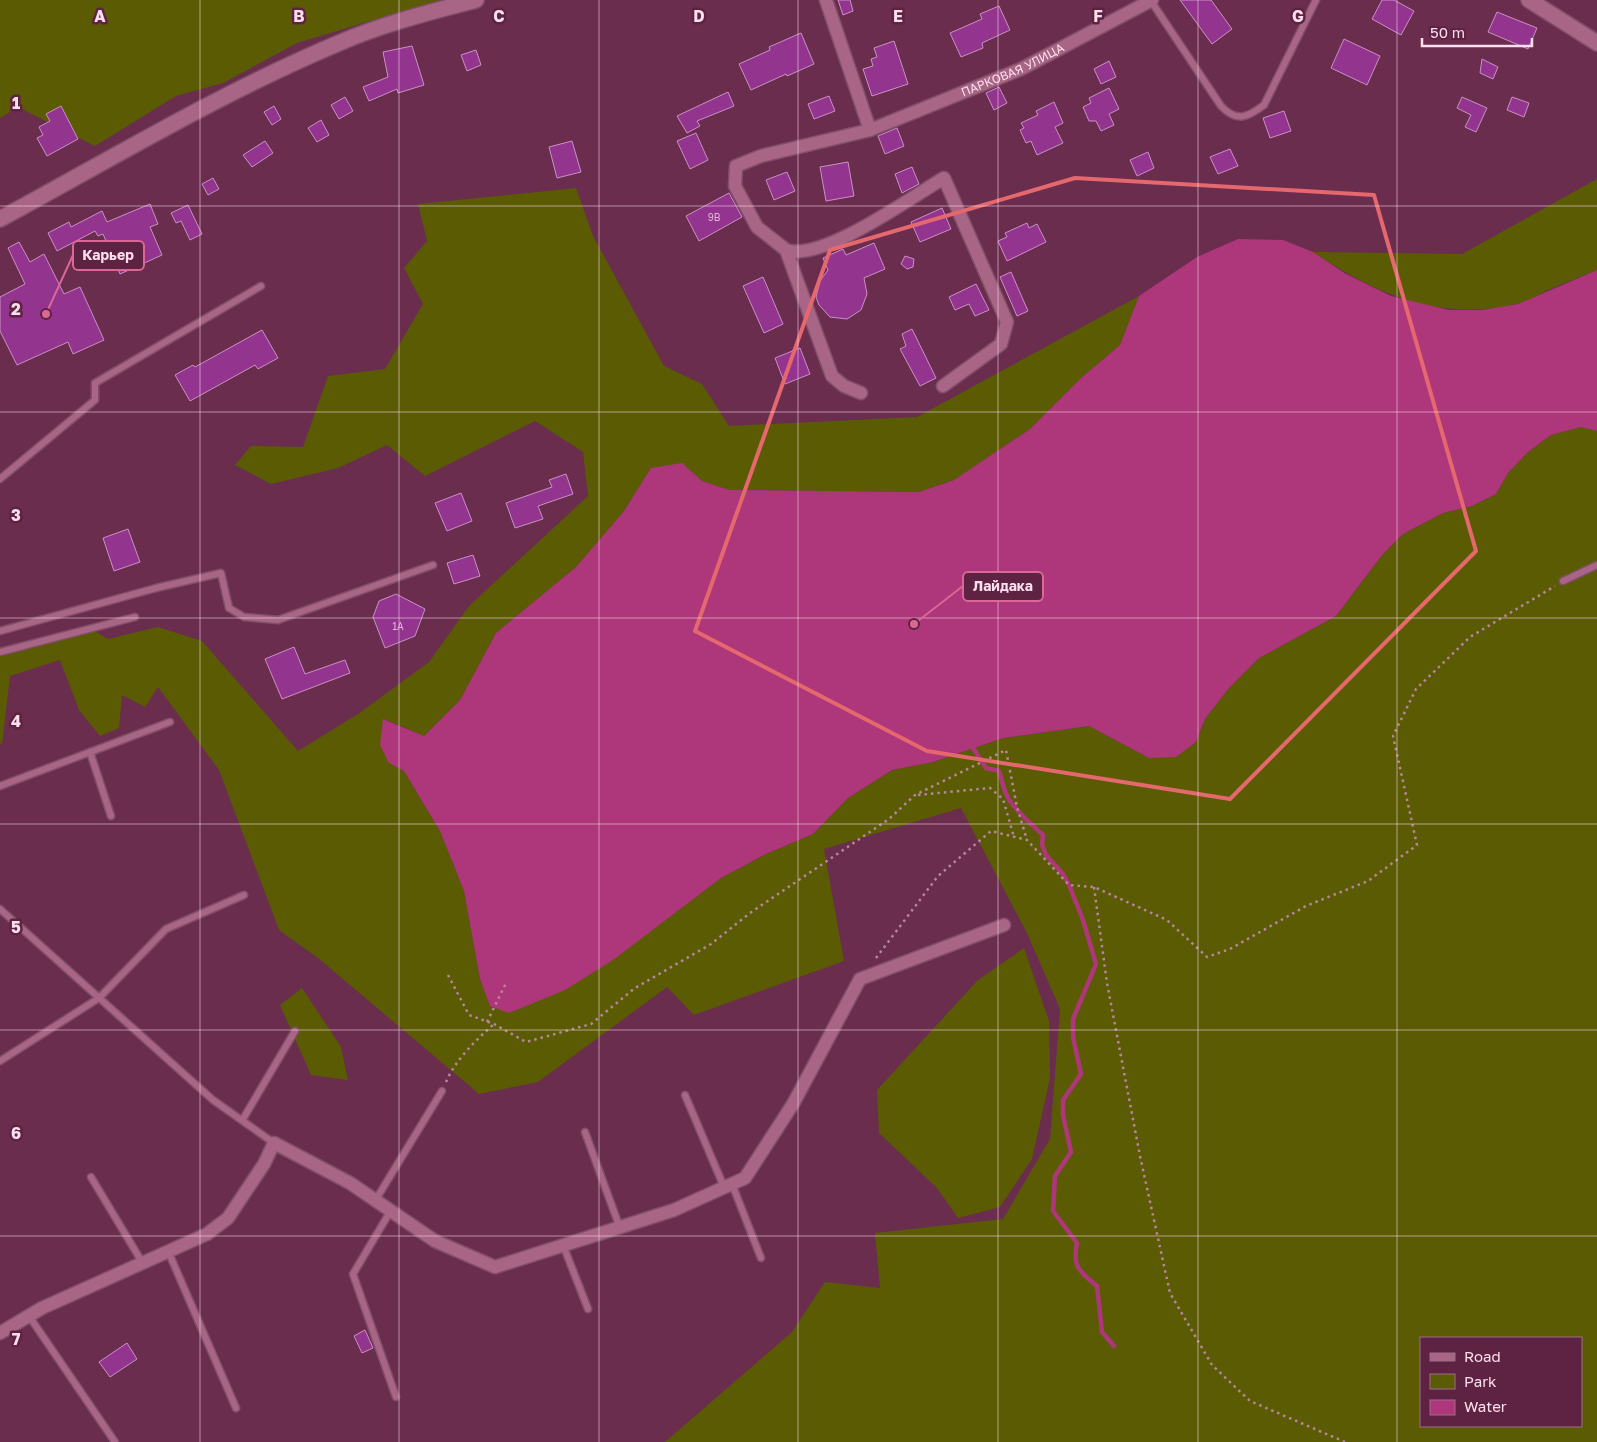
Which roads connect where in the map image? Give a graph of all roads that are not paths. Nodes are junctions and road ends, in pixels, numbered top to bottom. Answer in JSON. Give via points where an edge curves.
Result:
{"nodes":[{"id":1,"x":476,"y":0,"type":"edge"},
{"id":2,"x":826,"y":0,"type":"edge"},
{"id":3,"x":1151,"y":0,"type":"edge"},
{"id":4,"x":1316,"y":0,"type":"edge"},
{"id":5,"x":1529,"y":0,"type":"edge"},
{"id":6,"x":1597,"y":43,"type":"edge"},
{"id":7,"x":870,"y":130,"type":"junction"},
{"id":8,"x":0,"y":219,"type":"edge"},
{"id":9,"x":786,"y":250,"type":"junction"},
{"id":10,"x":261,"y":286,"type":"dead end"},
{"id":11,"x":943,"y":386,"type":"dead end"},
{"id":12,"x":861,"y":393,"type":"dead end"},
{"id":13,"x":0,"y":479,"type":"edge"},
{"id":14,"x":433,"y":564,"type":"dead end"},
{"id":15,"x":1597,"y":565,"type":"edge"},
{"id":16,"x":1563,"y":581,"type":"road end"},
{"id":17,"x":135,"y":618,"type":"dead end"},
{"id":18,"x":0,"y":631,"type":"edge"},
{"id":19,"x":0,"y":652,"type":"edge"},
{"id":20,"x":170,"y":722,"type":"dead end"},
{"id":21,"x":90,"y":752,"type":"junction"},
{"id":22,"x":0,"y":786,"type":"edge"},
{"id":23,"x":112,"y":816,"type":"dead end"},
{"id":24,"x":244,"y":895,"type":"dead end"},
{"id":25,"x":0,"y":909,"type":"edge"},
{"id":26,"x":1004,"y":925,"type":"dead end"},
{"id":27,"x":99,"y":998,"type":"junction"},
{"id":28,"x":295,"y":1031,"type":"dead end"},
{"id":29,"x":0,"y":1060,"type":"edge"},
{"id":30,"x":442,"y":1092,"type":"road end"},
{"id":31,"x":685,"y":1095,"type":"dead end"},
{"id":32,"x":243,"y":1119,"type":"junction"},
{"id":33,"x":585,"y":1132,"type":"dead end"},
{"id":34,"x":274,"y":1143,"type":"junction"},
{"id":35,"x":91,"y":1177,"type":"dead end"},
{"id":36,"x":728,"y":1186,"type":"junction"},
{"id":37,"x":375,"y":1201,"type":"junction"},
{"id":38,"x":390,"y":1212,"type":"junction"},
{"id":39,"x":620,"y":1228,"type":"junction"},
{"id":40,"x":563,"y":1246,"type":"junction"},
{"id":41,"x":168,"y":1251,"type":"junction"},
{"id":42,"x":761,"y":1258,"type":"dead end"},
{"id":43,"x":142,"y":1262,"type":"junction"},
{"id":44,"x":588,"y":1309,"type":"dead end"},
{"id":45,"x":29,"y":1316,"type":"junction"},
{"id":46,"x":0,"y":1333,"type":"edge"},
{"id":47,"x":396,"y":1396,"type":"dead end"},
{"id":48,"x":236,"y":1408,"type":"dead end"},
{"id":49,"x":115,"y":1442,"type":"edge"}],
"edges":[{"from":1,"to":8,"type":"main road","via":[[340,42],[272,74]]},
{"from":2,"to":7,"type":"street"},
{"from":3,"to":4,"type":"lane","via":[[1221,106],[1229,114],[1241,117],[1264,105]]},
{"from":3,"to":7,"type":"street","name":"ПАРКОВАЯ УЛИЦА","via":[[1021,69]]},
{"from":5,"to":6,"type":"main road"},
{"from":7,"to":9,"type":"street","name":"ПАРКОВАЯ УЛИЦА","via":[[761,156],[736,166],[735,186],[758,227]]},
{"from":9,"to":11,"type":"street","via":[[796,254],[835,242],[944,178],[1007,322],[1001,344]]},
{"from":9,"to":12,"type":"street","via":[[832,376],[844,386]]},
{"from":10,"to":13,"type":"lane","via":[[96,383],[96,400]]},
{"from":14,"to":18,"type":"lane","via":[[278,620],[244,617],[229,608],[221,573]]},
{"from":15,"to":16,"type":"lane"},
{"from":17,"to":19,"type":"lane"},
{"from":20,"to":21,"type":"lane"},
{"from":21,"to":22,"type":"lane"},
{"from":21,"to":23,"type":"lane"},
{"from":24,"to":27,"type":"lane","via":[[166,929]]},
{"from":25,"to":27,"type":"lane"},
{"from":26,"to":36,"type":"street","via":[[860,979],[794,1104],[745,1178]]},
{"from":27,"to":29,"type":"lane"},
{"from":27,"to":32,"type":"lane","via":[[213,1100]]},
{"from":28,"to":32,"type":"lane"},
{"from":30,"to":37,"type":"lane"},
{"from":31,"to":36,"type":"lane"},
{"from":32,"to":34,"type":"lane"},
{"from":33,"to":39,"type":"lane"},
{"from":34,"to":37,"type":"street","via":[[350,1183]]},
{"from":34,"to":41,"type":"street","via":[[228,1218],[208,1234]]},
{"from":35,"to":43,"type":"lane"},
{"from":36,"to":39,"type":"street","via":[[674,1210]]},
{"from":36,"to":42,"type":"lane"},
{"from":37,"to":38,"type":"street"},
{"from":38,"to":40,"type":"street","via":[[435,1241],[495,1267]]},
{"from":38,"to":47,"type":"lane","via":[[353,1274]]},
{"from":39,"to":40,"type":"street"},
{"from":40,"to":44,"type":"lane"},
{"from":41,"to":43,"type":"street"},
{"from":41,"to":48,"type":"lane"},
{"from":43,"to":45,"type":"street"},
{"from":45,"to":46,"type":"street"},
{"from":45,"to":49,"type":"lane"}]}
